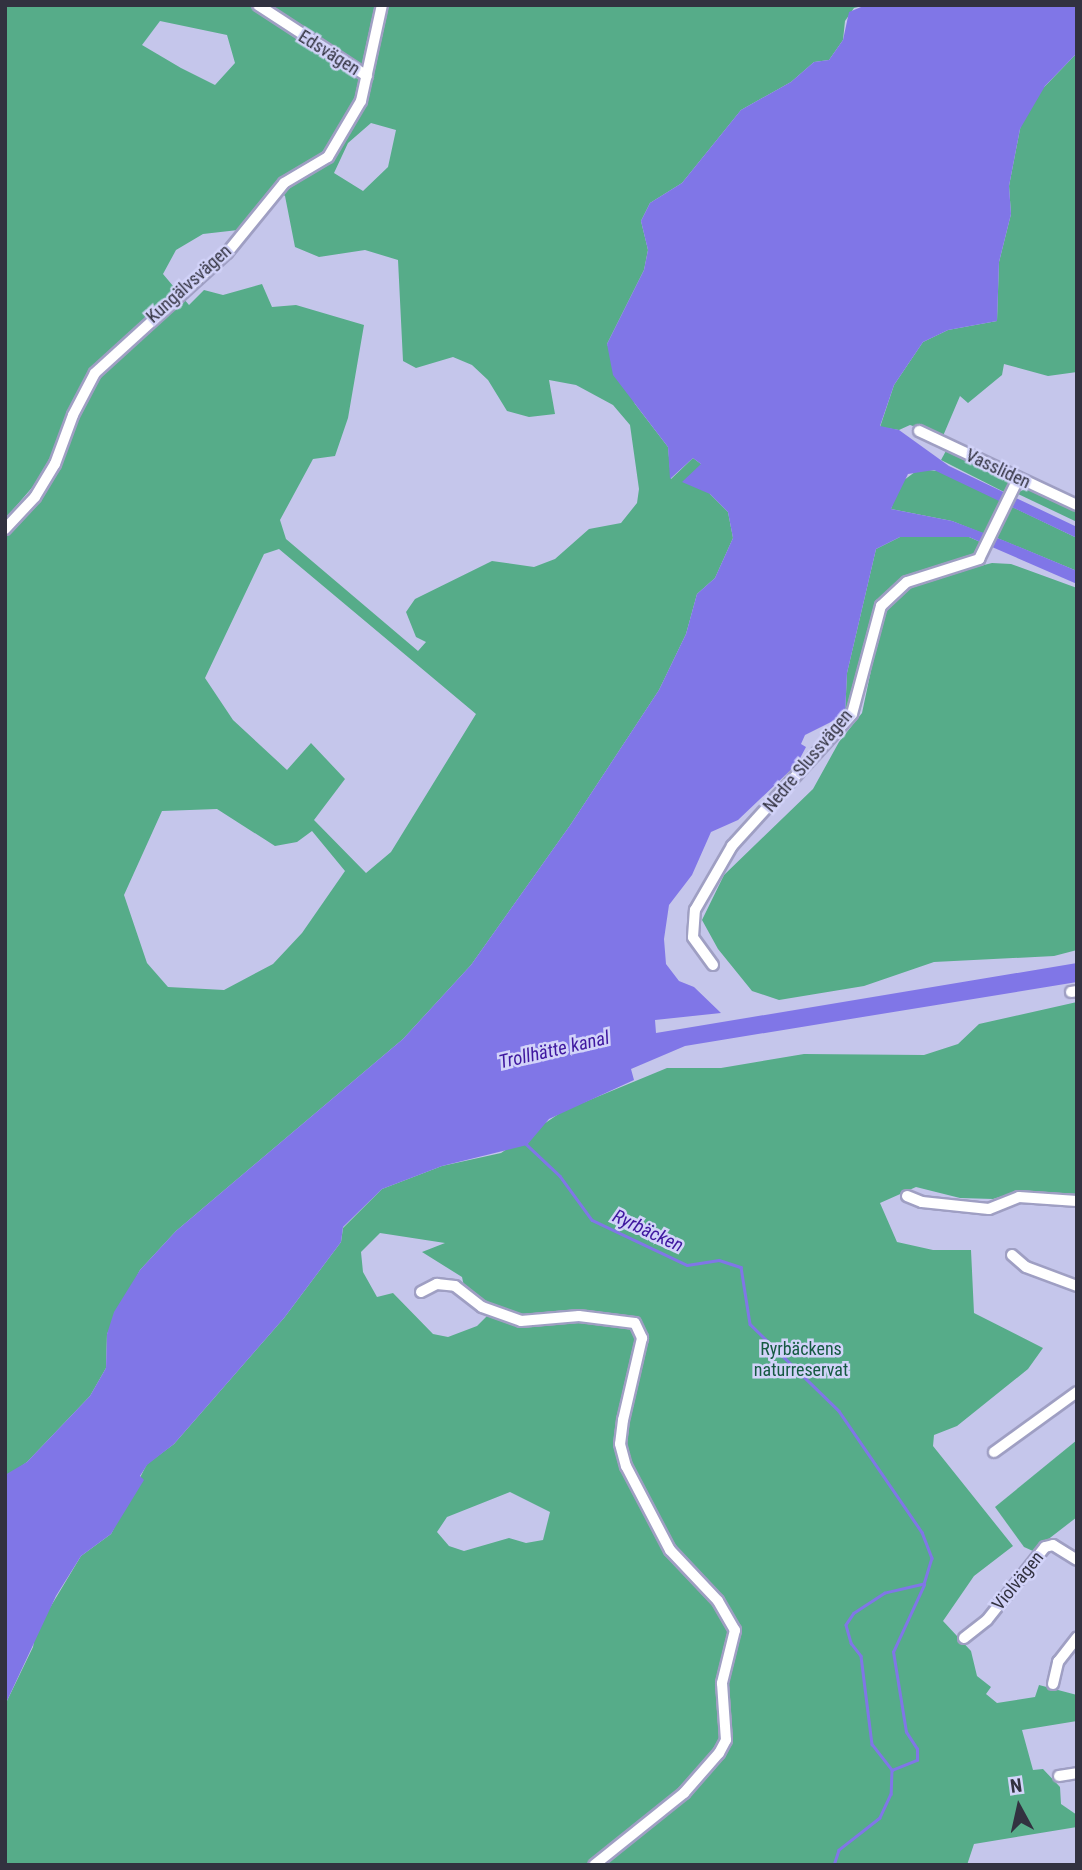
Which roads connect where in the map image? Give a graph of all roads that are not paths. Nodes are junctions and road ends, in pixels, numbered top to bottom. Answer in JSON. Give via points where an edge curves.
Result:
{"nodes":[{"id":1,"x":258,"y":5,"type":"edge"},
{"id":2,"x":382,"y":5,"type":"edge"},
{"id":3,"x":367,"y":76,"type":"junction"},
{"id":4,"x":919,"y":431,"type":"dead end"},
{"id":5,"x":1018,"y":479,"type":"junction"},
{"id":6,"x":1077,"y":505,"type":"edge"},
{"id":7,"x":5,"y":529,"type":"edge"},
{"id":8,"x":713,"y":965,"type":"dead end"},
{"id":9,"x":907,"y":1196,"type":"dead end"},
{"id":10,"x":1077,"y":1201,"type":"edge"},
{"id":11,"x":1012,"y":1255,"type":"dead end"},
{"id":12,"x":1077,"y":1286,"type":"edge"},
{"id":13,"x":421,"y":1292,"type":"dead end"},
{"id":14,"x":1077,"y":1392,"type":"edge"},
{"id":15,"x":994,"y":1452,"type":"dead end"},
{"id":16,"x":1077,"y":1560,"type":"edge"},
{"id":17,"x":964,"y":1638,"type":"dead end"},
{"id":18,"x":1077,"y":1638,"type":"edge"},
{"id":19,"x":1053,"y":1684,"type":"dead end"},
{"id":20,"x":1077,"y":1773,"type":"edge"},
{"id":21,"x":1059,"y":1776,"type":"dead end"},
{"id":22,"x":594,"y":1865,"type":"edge"}],
"edges":[{"from":1,"to":3,"type":"street","name":"Edsvägen"},
{"from":2,"to":3,"type":"street","name":"Kungälvsvägen"},
{"from":3,"to":7,"type":"street","name":"Kungälvsvägen","via":[[352,121],[328,157],[284,183],[227,253],[125,340],[95,373],[55,464],[35,497]]},
{"from":4,"to":5,"type":"street","name":"Vassliden"},
{"from":5,"to":6,"type":"street","name":"Vassliden"},
{"from":5,"to":8,"type":"street","name":"Nedre Slussvägen","via":[[988,549],[972,562],[900,586],[881,606],[852,714],[732,846],[699,902],[693,937]]},
{"from":9,"to":10,"type":"street","via":[[922,1202],[989,1209],[1019,1198]]},
{"from":11,"to":12,"type":"street","via":[[1026,1267]]},
{"from":13,"to":22,"type":"street","via":[[437,1284],[455,1286],[482,1307],[521,1321],[600,1317],[635,1323],[640,1329],[622,1419],[623,1455],[670,1550],[728,1614],[735,1641],[722,1683],[726,1740],[684,1793]]},
{"from":14,"to":15,"type":"street"},
{"from":16,"to":17,"type":"street","name":"Violvägen","via":[[1052,1545],[1045,1548],[987,1620]]},
{"from":18,"to":19,"type":"street","via":[[1058,1662]]},
{"from":20,"to":21,"type":"street"}]}
